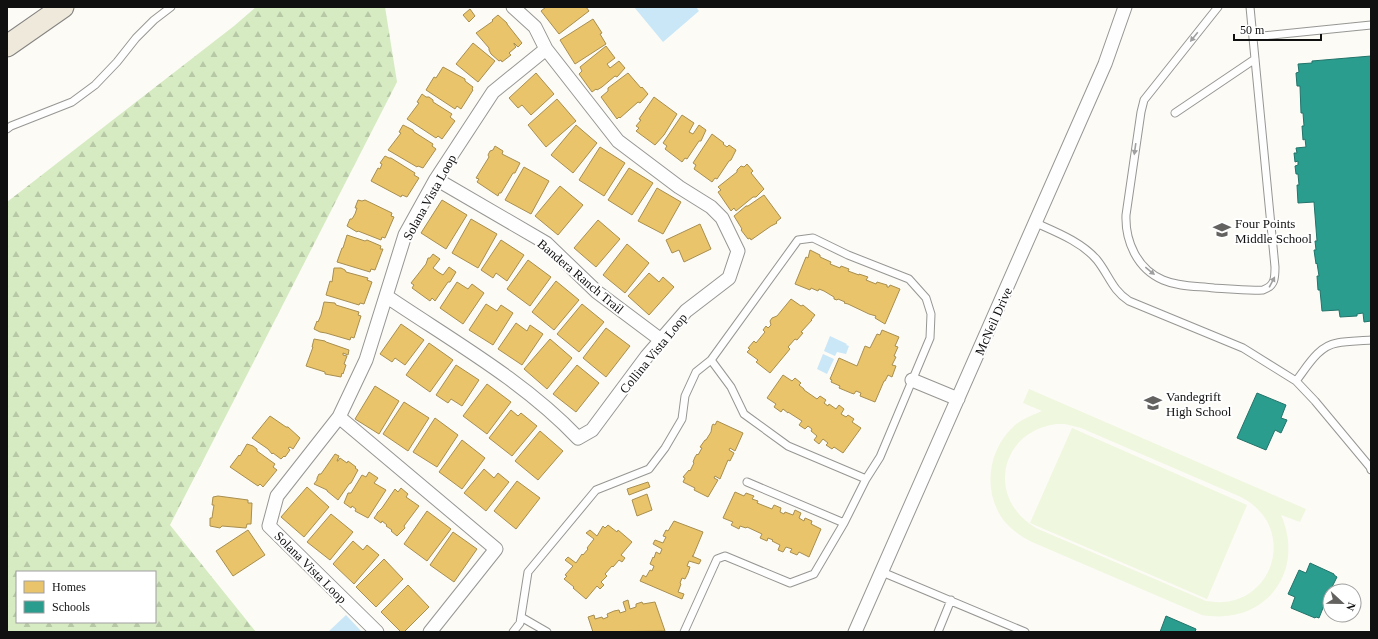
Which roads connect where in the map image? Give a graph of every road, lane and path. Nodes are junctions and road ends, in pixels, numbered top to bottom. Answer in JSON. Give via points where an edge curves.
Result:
{"nodes":[{"id":1,"x":63,"y":7,"type":"edge"},
{"id":2,"x":171,"y":7,"type":"edge"},
{"id":3,"x":513,"y":7,"type":"edge"},
{"id":4,"x":1125,"y":7,"type":"edge"},
{"id":5,"x":1218,"y":7,"type":"edge"},
{"id":6,"x":1250,"y":7,"type":"edge"},
{"id":7,"x":1371,"y":25,"type":"edge"},
{"id":8,"x":1253,"y":36,"type":"junction"},
{"id":9,"x":7,"y":46,"type":"edge"},
{"id":10,"x":546,"y":49,"type":"junction"},
{"id":11,"x":1255,"y":59,"type":"junction"},
{"id":12,"x":1175,"y":113,"type":"dead end"},
{"id":13,"x":7,"y":129,"type":"edge"},
{"id":14,"x":436,"y":179,"type":"junction"},
{"id":15,"x":1036,"y":223,"type":"junction"},
{"id":16,"x":386,"y":296,"type":"junction"},
{"id":17,"x":661,"y":340,"type":"junction"},
{"id":18,"x":1371,"y":340,"type":"edge"},
{"id":19,"x":711,"y":360,"type":"junction"},
{"id":20,"x":912,"y":380,"type":"junction"},
{"id":21,"x":1296,"y":381,"type":"junction"},
{"id":22,"x":958,"y":398,"type":"junction"},
{"id":23,"x":339,"y":417,"type":"junction"},
{"id":24,"x":1371,"y":468,"type":"edge"},
{"id":25,"x":866,"y":479,"type":"junction"},
{"id":26,"x":747,"y":482,"type":"dead end"},
{"id":27,"x":844,"y":523,"type":"junction"},
{"id":28,"x":882,"y":572,"type":"junction"},
{"id":29,"x":951,"y":600,"type":"junction"},
{"id":30,"x":521,"y":617,"type":"junction"},
{"id":31,"x":377,"y":632,"type":"edge"},
{"id":32,"x":430,"y":632,"type":"edge"},
{"id":33,"x":513,"y":632,"type":"edge"},
{"id":34,"x":547,"y":632,"type":"edge"},
{"id":35,"x":684,"y":632,"type":"edge"},
{"id":36,"x":855,"y":632,"type":"edge"},
{"id":37,"x":938,"y":632,"type":"edge"},
{"id":38,"x":1025,"y":632,"type":"edge"}],
"edges":[{"from":1,"to":9,"type":"main road"},
{"from":2,"to":13,"type":"lane","via":[[136,38],[96,85],[72,102]]},
{"from":3,"to":10,"type":"street","name":"Collina Vista Loop","via":[[535,28]]},
{"from":4,"to":15,"type":"street","name":"McNeil Drive","via":[[1105,64]]},
{"from":5,"to":11,"type":"lane","one_way":true,"via":[[1144,100],[1141,112],[1126,228],[1136,257],[1143,266],[1162,280],[1184,286],[1263,290],[1269,288],[1275,279]]},
{"from":6,"to":8,"type":"lane"},
{"from":7,"to":8,"type":"lane"},
{"from":8,"to":11,"type":"lane"},
{"from":10,"to":14,"type":"street","name":"Solana Vista Loop","via":[[493,92]]},
{"from":10,"to":17,"type":"street","name":"Collina Vista Loop","via":[[618,141],[679,187],[711,207],[722,218],[738,251],[728,278],[686,312]]},
{"from":11,"to":12,"type":"lane"},
{"from":14,"to":16,"type":"street","name":"Solana Vista Loop","via":[[406,235]]},
{"from":14,"to":17,"type":"street","name":"Bandera Ranch Trail","via":[[546,243],[597,292]]},
{"from":15,"to":21,"type":"lane","via":[[1082,246],[1096,259],[1120,295],[1129,301],[1243,348]]},
{"from":15,"to":22,"type":"street","name":"McNeil Drive"},
{"from":16,"to":17,"type":"street","name":"Collina Vista Loop","via":[[506,376],[560,419],[578,438],[592,430]]},
{"from":16,"to":23,"type":"street","name":"Solana Vista Loop","via":[[366,360]]},
{"from":18,"to":21,"type":"lane","via":[[1328,346],[1320,351]]},
{"from":19,"to":20,"type":"lane","via":[[798,240],[813,238],[909,279],[926,298],[931,314],[930,338]]},
{"from":19,"to":25,"type":"lane","via":[[731,387],[744,414],[788,446]]},
{"from":19,"to":30,"type":"lane","via":[[696,372],[685,396],[682,419],[649,469],[596,490],[528,572]]},
{"from":20,"to":22,"type":"street"},
{"from":20,"to":25,"type":"lane","via":[[880,457]]},
{"from":21,"to":24,"type":"lane"},
{"from":22,"to":28,"type":"street","name":"McNeil Drive"},
{"from":23,"to":31,"type":"street","name":"Solana Vista Loop","via":[[277,496],[270,526]]},
{"from":23,"to":32,"type":"street","via":[[496,549]]},
{"from":25,"to":27,"type":"lane"},
{"from":26,"to":27,"type":"lane"},
{"from":27,"to":35,"type":"lane","via":[[814,574],[790,584],[725,556],[717,559]]},
{"from":28,"to":29,"type":"lane"},
{"from":28,"to":36,"type":"street","name":"McNeil Drive"},
{"from":29,"to":37,"type":"lane"},
{"from":29,"to":38,"type":"lane"},
{"from":30,"to":33,"type":"lane"},
{"from":30,"to":34,"type":"lane"}]}
